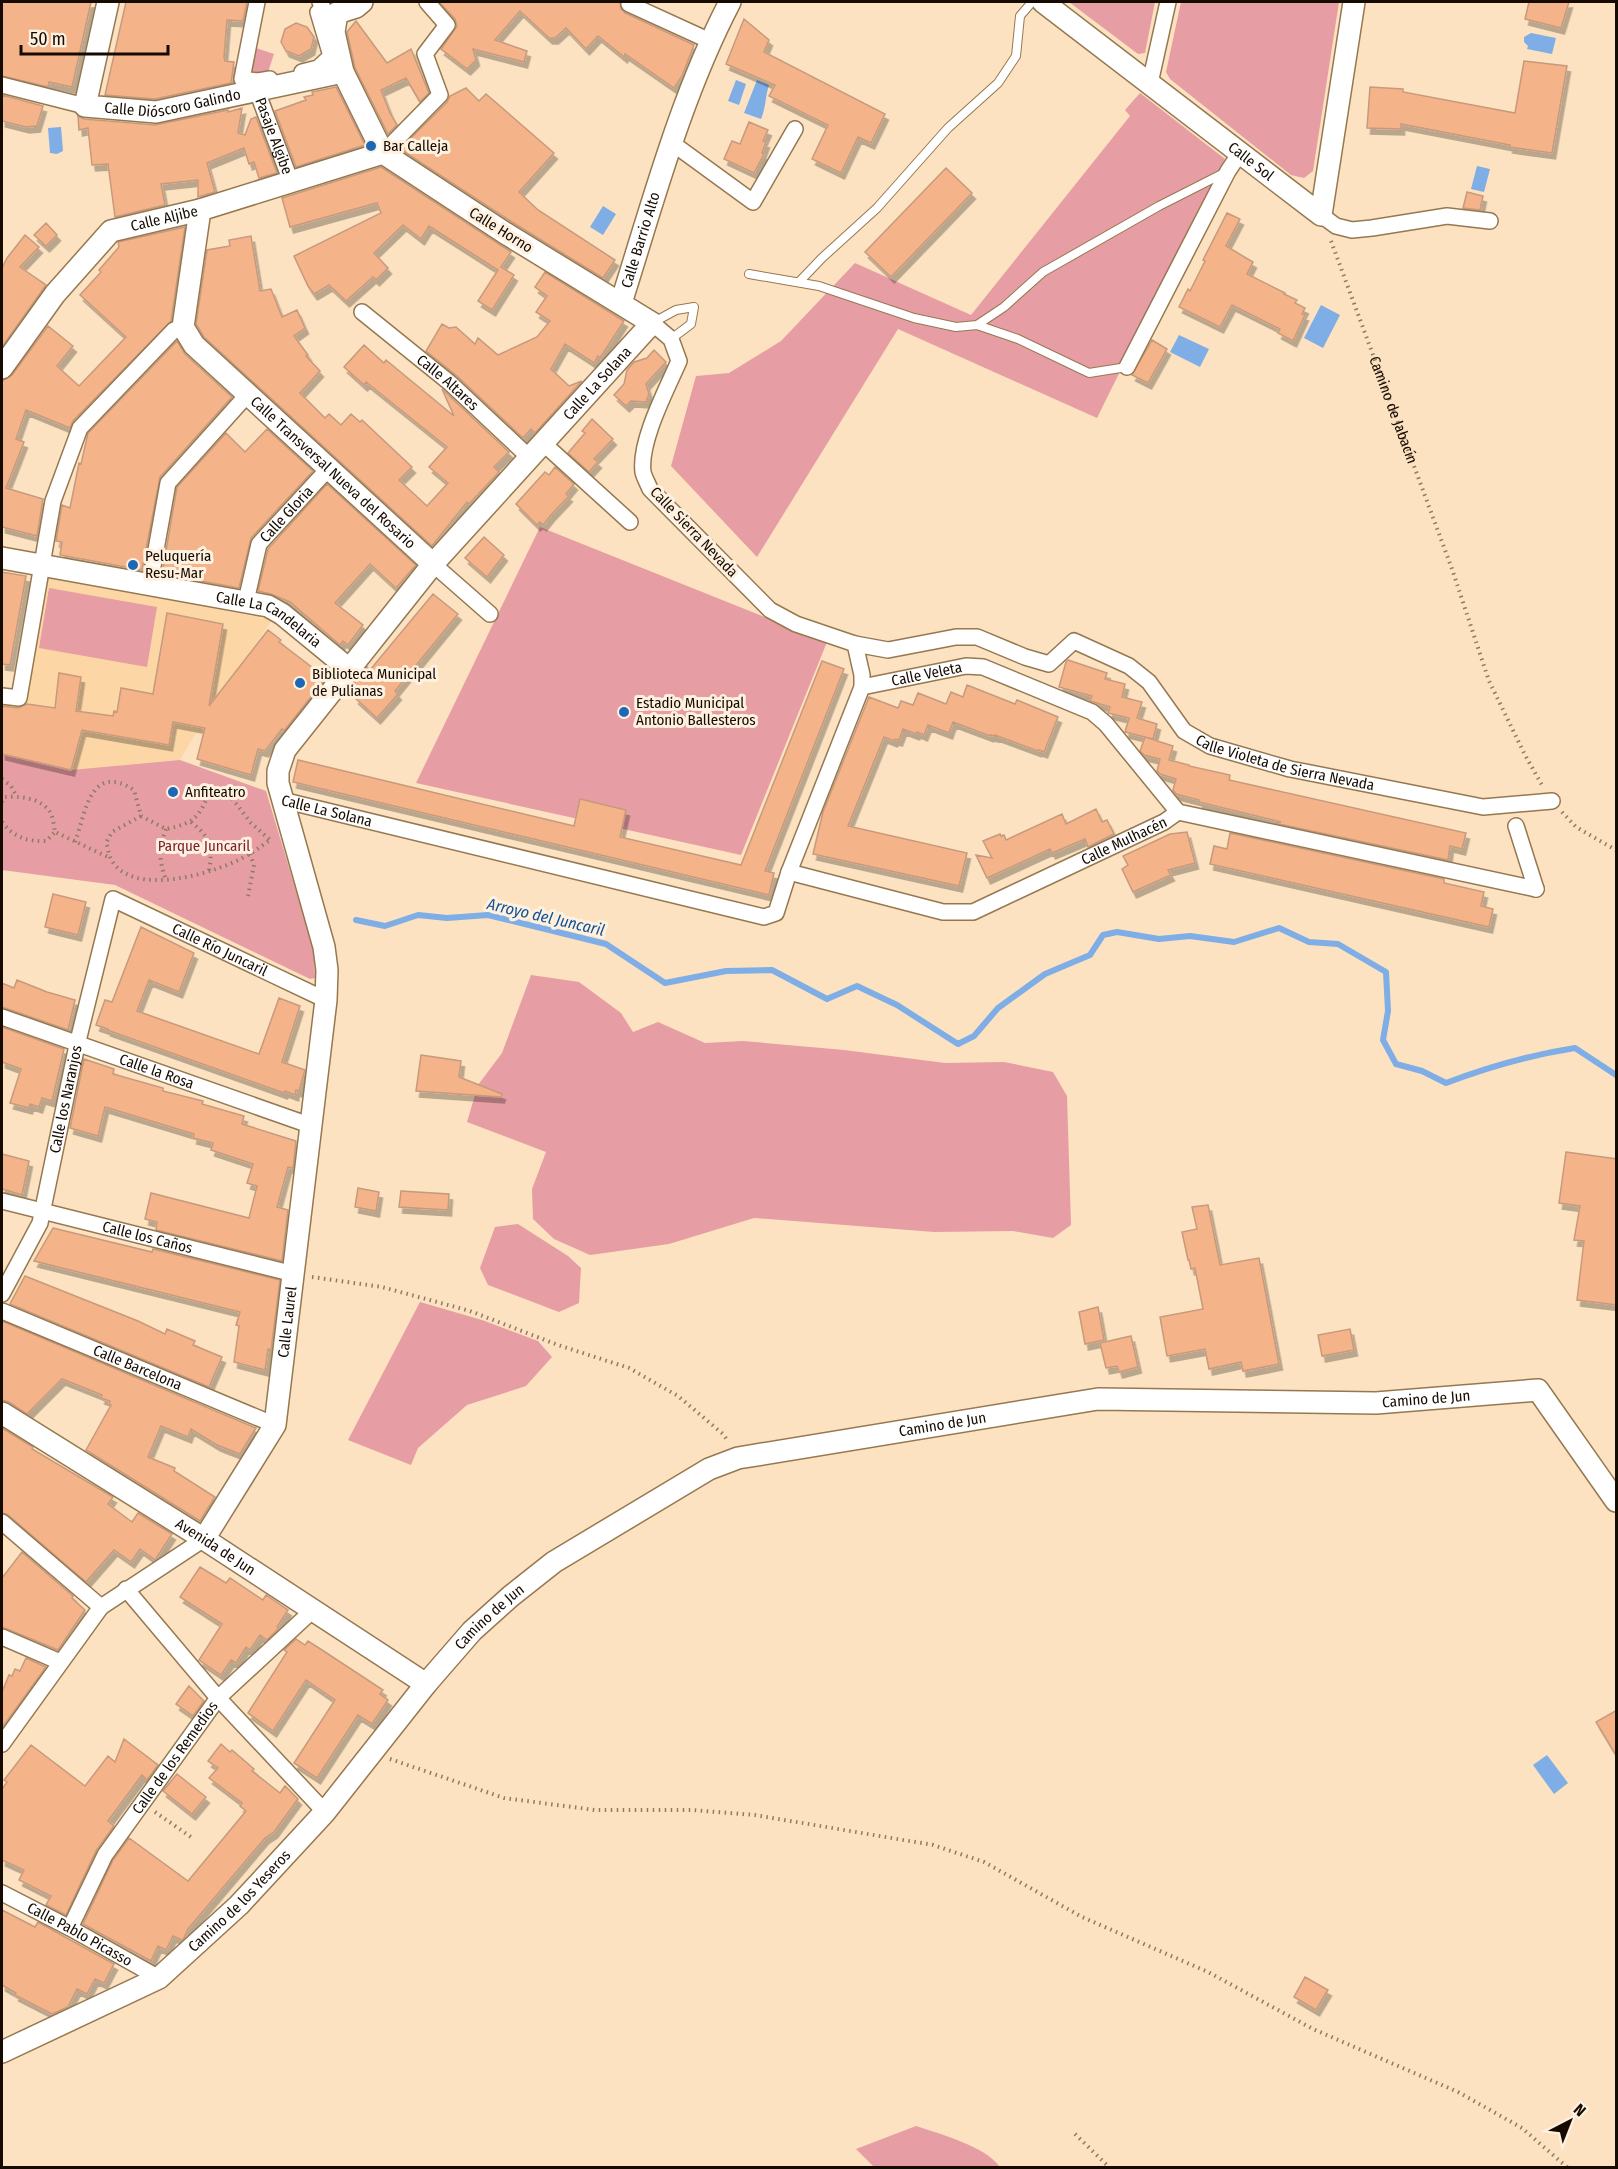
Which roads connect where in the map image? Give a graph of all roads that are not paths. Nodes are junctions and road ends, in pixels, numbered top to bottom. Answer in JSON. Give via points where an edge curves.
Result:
{"nodes":[{"id":1,"x":108,"y":2,"type":"edge"},
{"id":2,"x":257,"y":2,"type":"edge"},
{"id":3,"x":362,"y":2,"type":"edge"},
{"id":4,"x":427,"y":2,"type":"edge"},
{"id":5,"x":730,"y":2,"type":"edge"},
{"id":6,"x":1032,"y":2,"type":"edge"},
{"id":7,"x":1043,"y":2,"type":"edge"},
{"id":8,"x":1168,"y":2,"type":"edge"},
{"id":9,"x":1354,"y":2,"type":"edge"},
{"id":10,"x":628,"y":4,"type":"dead end"},
{"id":11,"x":328,"y":5,"type":"edge"},
{"id":12,"x":710,"y":41,"type":"junction"},
{"id":13,"x":343,"y":72,"type":"junction"},
{"id":14,"x":1150,"y":83,"type":"junction"},
{"id":15,"x":2,"y":85,"type":"edge"},
{"id":16,"x":256,"y":91,"type":"junction"},
{"id":17,"x":85,"y":106,"type":"junction"},
{"id":18,"x":795,"y":129,"type":"dead end"},
{"id":19,"x":672,"y":143,"type":"junction"},
{"id":20,"x":383,"y":153,"type":"junction"},
{"id":21,"x":1240,"y":153,"type":"junction"},
{"id":22,"x":1228,"y":171,"type":"junction"},
{"id":23,"x":291,"y":182,"type":"junction"},
{"id":24,"x":200,"y":210,"type":"junction"},
{"id":25,"x":1321,"y":215,"type":"junction"},
{"id":26,"x":1490,"y":220,"type":"dead end"},
{"id":27,"x":749,"y":274,"type":"dead end"},
{"id":28,"x":799,"y":282,"type":"junction"},
{"id":29,"x":621,"y":303,"type":"junction"},
{"id":30,"x":362,"y":312,"type":"dead end"},
{"id":31,"x":652,"y":323,"type":"junction"},
{"id":32,"x":977,"y":325,"type":"junction"},
{"id":33,"x":183,"y":327,"type":"junction"},
{"id":34,"x":671,"y":339,"type":"junction"},
{"id":35,"x":2,"y":368,"type":"edge"},
{"id":36,"x":1127,"y":368,"type":"joint"},
{"id":37,"x":248,"y":394,"type":"junction"},
{"id":38,"x":537,"y":451,"type":"junction"},
{"id":39,"x":329,"y":468,"type":"junction"},
{"id":40,"x":630,"y":522,"type":"dead end"},
{"id":41,"x":2,"y":558,"type":"edge"},
{"id":42,"x":433,"y":564,"type":"junction"},
{"id":43,"x":41,"y":566,"type":"junction"},
{"id":44,"x":150,"y":583,"type":"junction"},
{"id":45,"x":246,"y":601,"type":"junction"},
{"id":46,"x":490,"y":614,"type":"dead end"},
{"id":47,"x":855,"y":644,"type":"junction"},
{"id":48,"x":349,"y":669,"type":"junction"},
{"id":49,"x":862,"y":687,"type":"junction"},
{"id":50,"x":2,"y":696,"type":"edge"},
{"id":51,"x":282,"y":800,"type":"junction"},
{"id":52,"x":1552,"y":801,"type":"road end"},
{"id":53,"x":1178,"y":812,"type":"junction"},
{"id":54,"x":1516,"y":826,"type":"dead end"},
{"id":55,"x":789,"y":872,"type":"junction"},
{"id":56,"x":113,"y":899,"type":"joint"},
{"id":57,"x":326,"y":1000,"type":"junction"},
{"id":58,"x":2,"y":1017,"type":"edge"},
{"id":59,"x":77,"y":1045,"type":"junction"},
{"id":60,"x":312,"y":1126,"type":"junction"},
{"id":61,"x":2,"y":1201,"type":"edge"},
{"id":62,"x":42,"y":1211,"type":"junction"},
{"id":63,"x":294,"y":1274,"type":"junction"},
{"id":64,"x":2,"y":1294,"type":"edge"},
{"id":65,"x":2,"y":1311,"type":"edge"},
{"id":66,"x":2,"y":1413,"type":"edge"},
{"id":67,"x":275,"y":1425,"type":"junction"},
{"id":68,"x":1617,"y":1501,"type":"edge"},
{"id":69,"x":2,"y":1522,"type":"edge"},
{"id":70,"x":204,"y":1539,"type":"junction"},
{"id":71,"x":126,"y":1589,"type":"junction"},
{"id":72,"x":101,"y":1607,"type":"junction"},
{"id":73,"x":312,"y":1611,"type":"junction"},
{"id":74,"x":2,"y":1637,"type":"edge"},
{"id":75,"x":60,"y":1662,"type":"junction"},
{"id":76,"x":426,"y":1684,"type":"junction"},
{"id":77,"x":218,"y":1698,"type":"junction"},
{"id":78,"x":2,"y":1744,"type":"edge"},
{"id":79,"x":325,"y":1812,"type":"junction"},
{"id":80,"x":2,"y":1893,"type":"edge"},
{"id":81,"x":70,"y":1928,"type":"junction"},
{"id":82,"x":159,"y":1978,"type":"junction"},
{"id":83,"x":2,"y":2052,"type":"edge"}],
"edges":[{"from":1,"to":17,"type":"street"},
{"from":2,"to":11,"type":"street","via":[[242,80],[258,81],[318,68],[331,56],[318,12]]},
{"from":3,"to":11,"type":"street","via":[[357,7]]},
{"from":4,"to":20,"type":"street","via":[[447,25],[425,54],[440,95]]},
{"from":5,"to":12,"type":"street","name":"Calle Barrio Alto"},
{"from":6,"to":28,"type":"lane","via":[[1020,16],[1016,56],[998,83],[948,128],[877,208]]},
{"from":7,"to":14,"type":"street","name":"Calle Sol"},
{"from":8,"to":14,"type":"street"},
{"from":9,"to":25,"type":"street"},
{"from":10,"to":12,"type":"street"},
{"from":11,"to":13,"type":"street"},
{"from":12,"to":19,"type":"street","name":"Calle Barrio Alto"},
{"from":13,"to":16,"type":"street","name":"Calle Dióscoro Galindo"},
{"from":13,"to":20,"type":"street"},
{"from":14,"to":21,"type":"street","name":"Calle Sol"},
{"from":15,"to":17,"type":"street","name":"Calle Dióscoro Galindo"},
{"from":16,"to":17,"type":"street","name":"Calle Dióscoro Galindo","via":[[156,112]]},
{"from":16,"to":23,"type":"street","name":"Pasaje Algibe"},
{"from":18,"to":19,"type":"street","via":[[753,202]]},
{"from":19,"to":29,"type":"street","name":"Calle Barrio Alto"},
{"from":20,"to":23,"type":"street","name":"Calle Aljibe"},
{"from":20,"to":29,"type":"street","name":"Calle Horno"},
{"from":21,"to":22,"type":"street"},
{"from":21,"to":25,"type":"street","name":"Calle Sol"},
{"from":22,"to":32,"type":"lane","via":[[1043,272]]},
{"from":22,"to":36,"type":"street"},
{"from":23,"to":24,"type":"street","name":"Calle Aljibe"},
{"from":24,"to":33,"type":"street"},
{"from":24,"to":35,"type":"street","name":"Calle Aljibe","via":[[111,231],[55,294]]},
{"from":25,"to":26,"type":"street","name":"Calle Sol","via":[[1336,226],[1352,230],[1447,216]]},
{"from":27,"to":28,"type":"lane"},
{"from":28,"to":32,"type":"lane","via":[[819,285],[914,318],[956,327]]},
{"from":29,"to":31,"type":"street","name":"Calle Barrio Alto"},
{"from":30,"to":38,"type":"street","name":"Calle Altares"},
{"from":31,"to":34,"type":"street"},
{"from":31,"to":34,"type":"lane","via":[[676,310],[694,307],[690,324]]},
{"from":31,"to":38,"type":"street","name":"Calle La Solana"},
{"from":32,"to":36,"type":"lane","via":[[1018,339],[1089,373]]},
{"from":33,"to":37,"type":"street","name":"Calle Transversal Nueva del Rosario","via":[[194,345]]},
{"from":33,"to":43,"type":"street","via":[[174,330],[80,428],[53,501]]},
{"from":34,"to":47,"type":"street","name":"Calle Sierra Nevada","via":[[679,361],[645,448],[643,472],[650,489],[770,610],[796,624]]},
{"from":37,"to":39,"type":"street","name":"Calle Transversal Nueva del Rosario"},
{"from":37,"to":44,"type":"street","via":[[168,483]]},
{"from":38,"to":40,"type":"street"},
{"from":38,"to":42,"type":"street","name":"Calle La Solana"},
{"from":39,"to":42,"type":"street","name":"Calle Transversal Nueva del Rosario"},
{"from":39,"to":45,"type":"street","name":"Calle Gloria","via":[[259,544]]},
{"from":41,"to":43,"type":"street","name":"Calle La Candelaria"},
{"from":42,"to":46,"type":"street","name":"Calle Transversal Nueva del Rosario"},
{"from":42,"to":48,"type":"street","name":"Calle La Solana"},
{"from":43,"to":44,"type":"street","name":"Calle La Candelaria"},
{"from":43,"to":50,"type":"street","via":[[20,698]]},
{"from":44,"to":45,"type":"street","name":"Calle La Candelaria"},
{"from":45,"to":48,"type":"street","name":"Calle La Candelaria","via":[[282,614]]},
{"from":47,"to":49,"type":"street"},
{"from":47,"to":52,"type":"street","name":"Calle Violeta de Sierra Nevada","via":[[888,650],[956,637],[977,637],[1049,664],[1074,641],[1129,666],[1149,682],[1184,731],[1210,746],[1290,769],[1483,807]]},
{"from":48,"to":51,"type":"street","name":"Calle La Solana","via":[[285,750],[278,771]]},
{"from":49,"to":53,"type":"street","name":"Calle Veleta","via":[[966,666],[983,667],[1092,712]]},
{"from":49,"to":55,"type":"street"},
{"from":51,"to":55,"type":"street","name":"Calle La Solana","via":[[764,917],[776,913]]},
{"from":51,"to":57,"type":"street","name":"Calle Laurel","via":[[324,947]]},
{"from":53,"to":54,"type":"street","name":"Calle Mulhacén","via":[[1536,889]]},
{"from":53,"to":55,"type":"street","name":"Calle Mulhacén","via":[[973,912],[943,912]]},
{"from":56,"to":57,"type":"street","name":"Calle Río Juncaril"},
{"from":56,"to":59,"type":"street","name":"Calle los Naranjos"},
{"from":57,"to":60,"type":"street","name":"Calle Laurel"},
{"from":58,"to":59,"type":"street","name":"Calle la Rosa"},
{"from":59,"to":60,"type":"street","name":"Calle la Rosa"},
{"from":59,"to":62,"type":"street","name":"Calle los Naranjos"},
{"from":60,"to":63,"type":"street","name":"Calle Laurel"},
{"from":61,"to":62,"type":"street","name":"Calle los Caños"},
{"from":62,"to":63,"type":"street","name":"Calle los Caños"},
{"from":62,"to":64,"type":"street","name":"Calle los Naranjos","via":[[40,1223]]},
{"from":63,"to":67,"type":"street","name":"Calle Laurel"},
{"from":65,"to":67,"type":"street","name":"Calle Barcelona"},
{"from":66,"to":70,"type":"street","name":"Avenida de Jun"},
{"from":67,"to":70,"type":"street","name":"Calle Laurel"},
{"from":68,"to":76,"type":"street","name":"Camino de Jun","via":[[1538,1390],[1376,1403],[1098,1399],[738,1458],[709,1469],[554,1562],[472,1631]]},
{"from":69,"to":72,"type":"street"},
{"from":70,"to":71,"type":"street","name":"Calle Laurel"},
{"from":70,"to":73,"type":"street","name":"Avenida de Jun"},
{"from":71,"to":72,"type":"street","name":"Calle Laurel"},
{"from":71,"to":77,"type":"street"},
{"from":72,"to":75,"type":"street","name":"Calle Laurel"},
{"from":73,"to":76,"type":"street","name":"Avenida de Jun"},
{"from":73,"to":77,"type":"street","name":"Calle de los Remedios"},
{"from":74,"to":75,"type":"street"},
{"from":75,"to":78,"type":"street","name":"Calle Laurel"},
{"from":76,"to":79,"type":"street","name":"Camino de los Yeseros"},
{"from":77,"to":79,"type":"street"},
{"from":77,"to":81,"type":"street","name":"Calle de los Remedios","via":[[105,1855]]},
{"from":79,"to":82,"type":"street","name":"Camino de los Yeseros","via":[[239,1905]]},
{"from":80,"to":81,"type":"street","name":"Calle Pablo Picasso"},
{"from":81,"to":82,"type":"street","name":"Calle Pablo Picasso"},
{"from":82,"to":83,"type":"street","name":"Camino de los Yeseros"}]}
